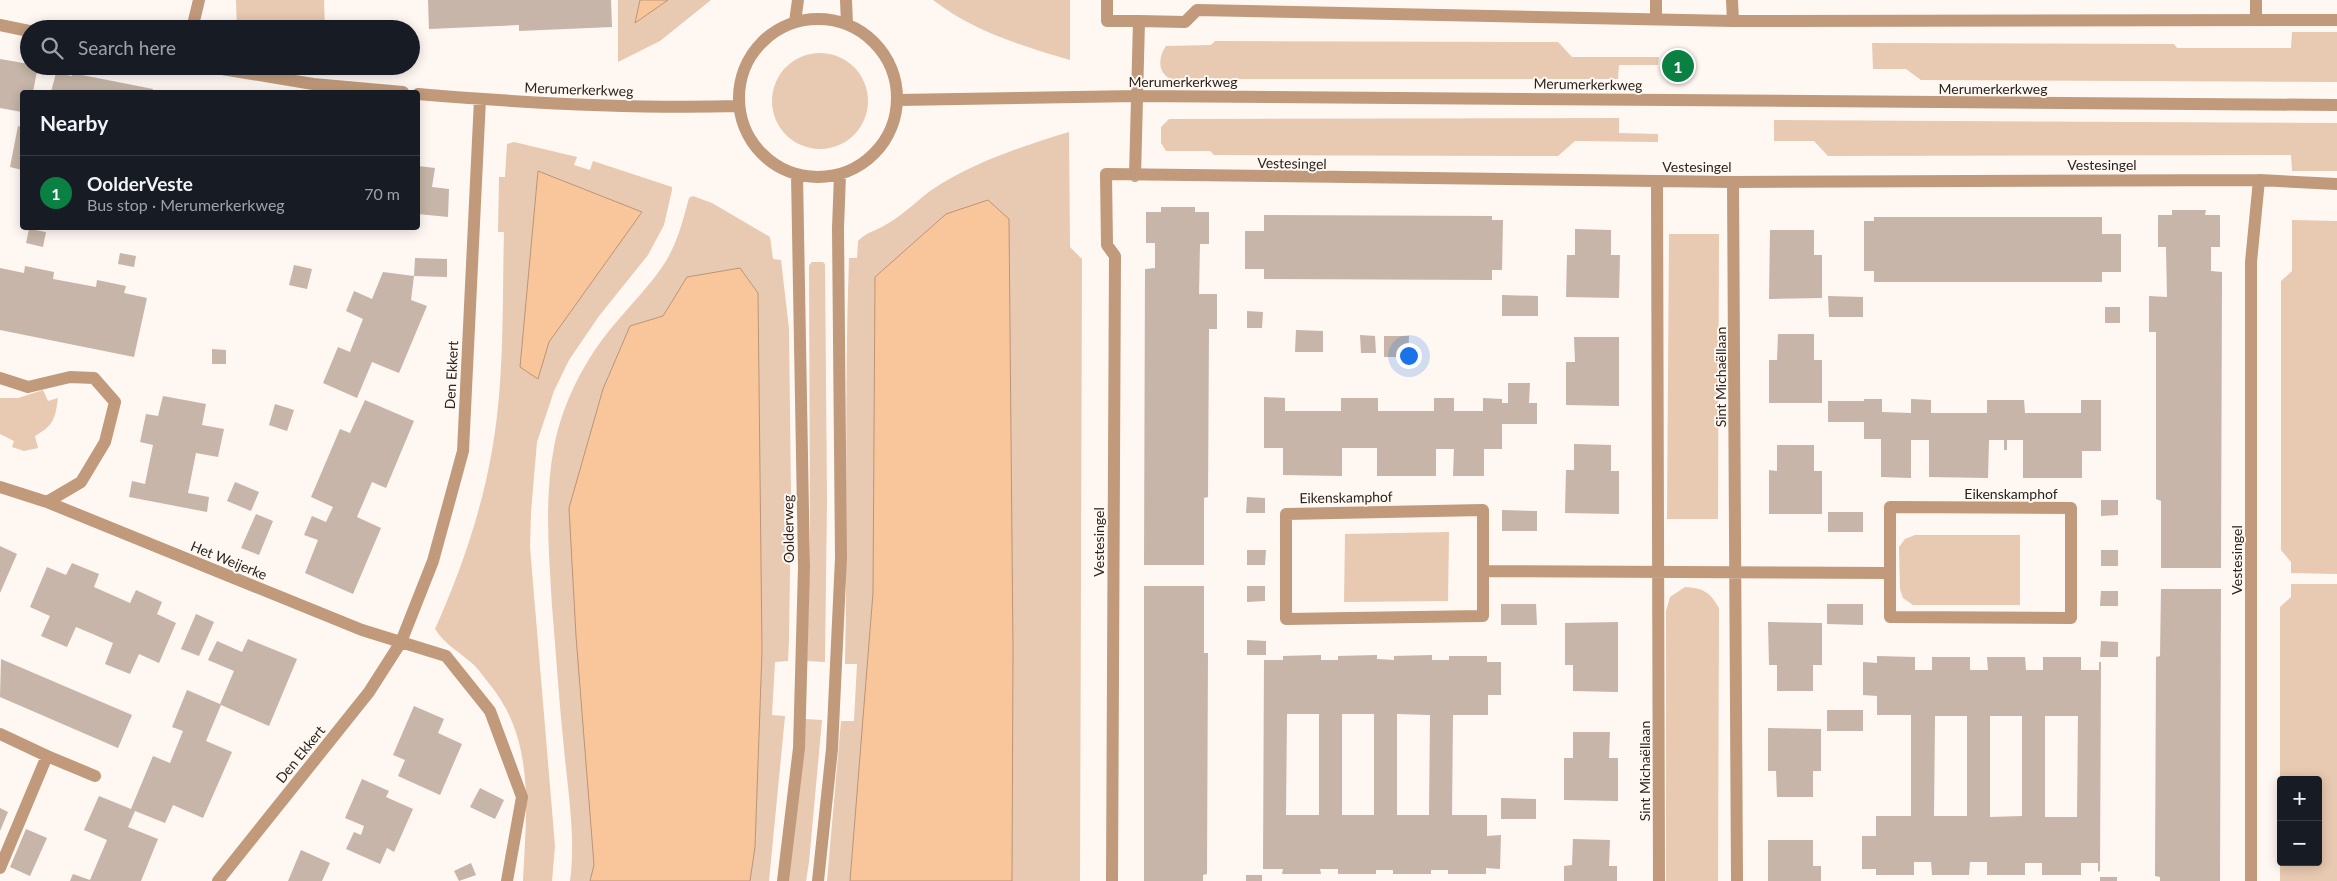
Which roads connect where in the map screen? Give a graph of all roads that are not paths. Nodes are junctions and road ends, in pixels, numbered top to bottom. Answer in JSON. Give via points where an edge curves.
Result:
{"nodes":[{"id":1,"x":198,"y":0,"type":"edge"},
{"id":2,"x":798,"y":0,"type":"edge"},
{"id":3,"x":846,"y":0,"type":"edge"},
{"id":4,"x":1107,"y":0,"type":"edge"},
{"id":5,"x":1656,"y":0,"type":"edge"},
{"id":6,"x":1732,"y":0,"type":"edge"},
{"id":7,"x":2256,"y":0,"type":"edge"},
{"id":8,"x":1656,"y":19,"type":"junction"},
{"id":9,"x":194,"y":20,"type":"edge"},
{"id":10,"x":2256,"y":20,"type":"junction"},
{"id":11,"x":2337,"y":20,"type":"edge"},
{"id":12,"x":1139,"y":21,"type":"junction"},
{"id":13,"x":1732,"y":21,"type":"junction"},
{"id":14,"x":795,"y":22,"type":"junction"},
{"id":15,"x":847,"y":24,"type":"junction"},
{"id":16,"x":0,"y":26,"type":"edge"},
{"id":17,"x":20,"y":29,"type":"edge"},
{"id":18,"x":258,"y":75,"type":"edge"},
{"id":19,"x":380,"y":90,"type":"edge"},
{"id":20,"x":420,"y":94,"type":"edge"},
{"id":21,"x":1137,"y":96,"type":"junction"},
{"id":22,"x":480,"y":100,"type":"junction"},
{"id":23,"x":898,"y":100,"type":"junction"},
{"id":24,"x":739,"y":106,"type":"junction"},
{"id":25,"x":2337,"y":106,"type":"edge"},
{"id":26,"x":797,"y":175,"type":"junction"},
{"id":27,"x":840,"y":175,"type":"junction"},
{"id":28,"x":1135,"y":176,"type":"junction"},
{"id":29,"x":2258,"y":180,"type":"junction"},
{"id":30,"x":1657,"y":181,"type":"junction"},
{"id":31,"x":1733,"y":182,"type":"junction"},
{"id":32,"x":2337,"y":184,"type":"edge"},
{"id":33,"x":0,"y":378,"type":"edge"},
{"id":34,"x":0,"y":487,"type":"edge"},
{"id":35,"x":47,"y":502,"type":"junction"},
{"id":36,"x":1483,"y":571,"type":"junction"},
{"id":37,"x":1658,"y":571,"type":"junction"},
{"id":38,"x":1736,"y":572,"type":"junction"},
{"id":39,"x":1890,"y":572,"type":"junction"},
{"id":40,"x":401,"y":642,"type":"junction"},
{"id":41,"x":0,"y":734,"type":"edge"},
{"id":42,"x":46,"y":756,"type":"junction"},
{"id":43,"x":95,"y":776,"type":"dead end"},
{"id":44,"x":0,"y":868,"type":"edge"},
{"id":45,"x":218,"y":881,"type":"edge"},
{"id":46,"x":507,"y":881,"type":"edge"},
{"id":47,"x":783,"y":881,"type":"edge"},
{"id":48,"x":818,"y":881,"type":"edge"},
{"id":49,"x":1112,"y":881,"type":"edge"},
{"id":50,"x":1659,"y":881,"type":"edge"},
{"id":51,"x":1737,"y":881,"type":"edge"},
{"id":52,"x":2251,"y":881,"type":"edge"}],
"edges":[{"from":1,"to":9,"type":"street"},
{"from":2,"to":14,"type":"street"},
{"from":3,"to":15,"type":"street"},
{"from":4,"to":12,"type":"street","via":[[1107,21]]},
{"from":5,"to":8,"type":"street"},
{"from":6,"to":13,"type":"street"},
{"from":7,"to":10,"type":"street"},
{"from":8,"to":12,"type":"street","via":[[1197,10],[1185,22]]},
{"from":8,"to":13,"type":"street"},
{"from":10,"to":11,"type":"street"},
{"from":10,"to":13,"type":"street"},
{"from":12,"to":21,"type":"street"},
{"from":14,"to":15,"type":"street","via":[[821,19]]},
{"from":14,"to":24,"type":"street","via":[[772,31],[748,60],[739,79]]},
{"from":15,"to":23,"type":"street","via":[[874,42],[886,55],[896,75]]},
{"from":16,"to":17,"type":"street"},
{"from":18,"to":19,"type":"street"},
{"from":20,"to":22,"type":"street","name":"Merumerkerkweg"},
{"from":21,"to":23,"type":"street","name":"Merumerkerkweg"},
{"from":21,"to":25,"type":"street","name":"Merumerkerkweg"},
{"from":21,"to":28,"type":"street"},
{"from":22,"to":24,"type":"street","name":"Merumerkerkweg","via":[[686,108]]},
{"from":22,"to":40,"type":"street","name":"Den Ekkert","via":[[463,451],[434,561]]},
{"from":23,"to":27,"type":"street","via":[[889,135],[869,160]]},
{"from":24,"to":26,"type":"street","via":[[744,130],[758,150],[776,167]]},
{"from":26,"to":27,"type":"street","via":[[818,178]]},
{"from":26,"to":47,"type":"street","name":"Oolderweg","via":[[804,567],[799,748]]},
{"from":27,"to":48,"type":"street","via":[[841,558],[832,748]]},
{"from":28,"to":30,"type":"street","name":"Vestesingel"},
{"from":28,"to":49,"type":"street","name":"Vestesingel","via":[[1106,174],[1107,245],[1115,256]]},
{"from":29,"to":31,"type":"street","name":"Vestesingel"},
{"from":29,"to":32,"type":"street","name":"Vestesingel"},
{"from":29,"to":52,"type":"street","name":"Vestesingel","via":[[2251,262]]},
{"from":30,"to":31,"type":"street","name":"Vestesingel"},
{"from":30,"to":37,"type":"street","name":"Sint Michaëllaan"},
{"from":31,"to":38,"type":"street","name":"Sint Michaëllaan"},
{"from":33,"to":35,"type":"street","via":[[28,387],[70,376],[94,378],[114,402],[105,442],[81,482]]},
{"from":34,"to":35,"type":"street","name":"Het Weijerke"},
{"from":35,"to":40,"type":"street","name":"Het Weijerke","via":[[362,630]]},
{"from":36,"to":36,"type":"street","name":"Eikenskamphof","via":[[1482,616],[1286,619],[1286,514],[1483,510]]},
{"from":36,"to":37,"type":"street"},
{"from":37,"to":38,"type":"street"},
{"from":37,"to":50,"type":"street","name":"Sint Michaëllaan"},
{"from":38,"to":39,"type":"street"},
{"from":38,"to":51,"type":"street","name":"Sint Michaëllaan"},
{"from":39,"to":39,"type":"street","name":"Eikenskamphof","via":[[1890,507],[2071,508],[2071,618],[1890,617]]},
{"from":40,"to":45,"type":"street","name":"Den Ekkert","via":[[369,692]]},
{"from":40,"to":46,"type":"street","via":[[446,656],[490,711],[522,797]]},
{"from":41,"to":42,"type":"street"},
{"from":42,"to":43,"type":"street"},
{"from":42,"to":44,"type":"street"}]}
